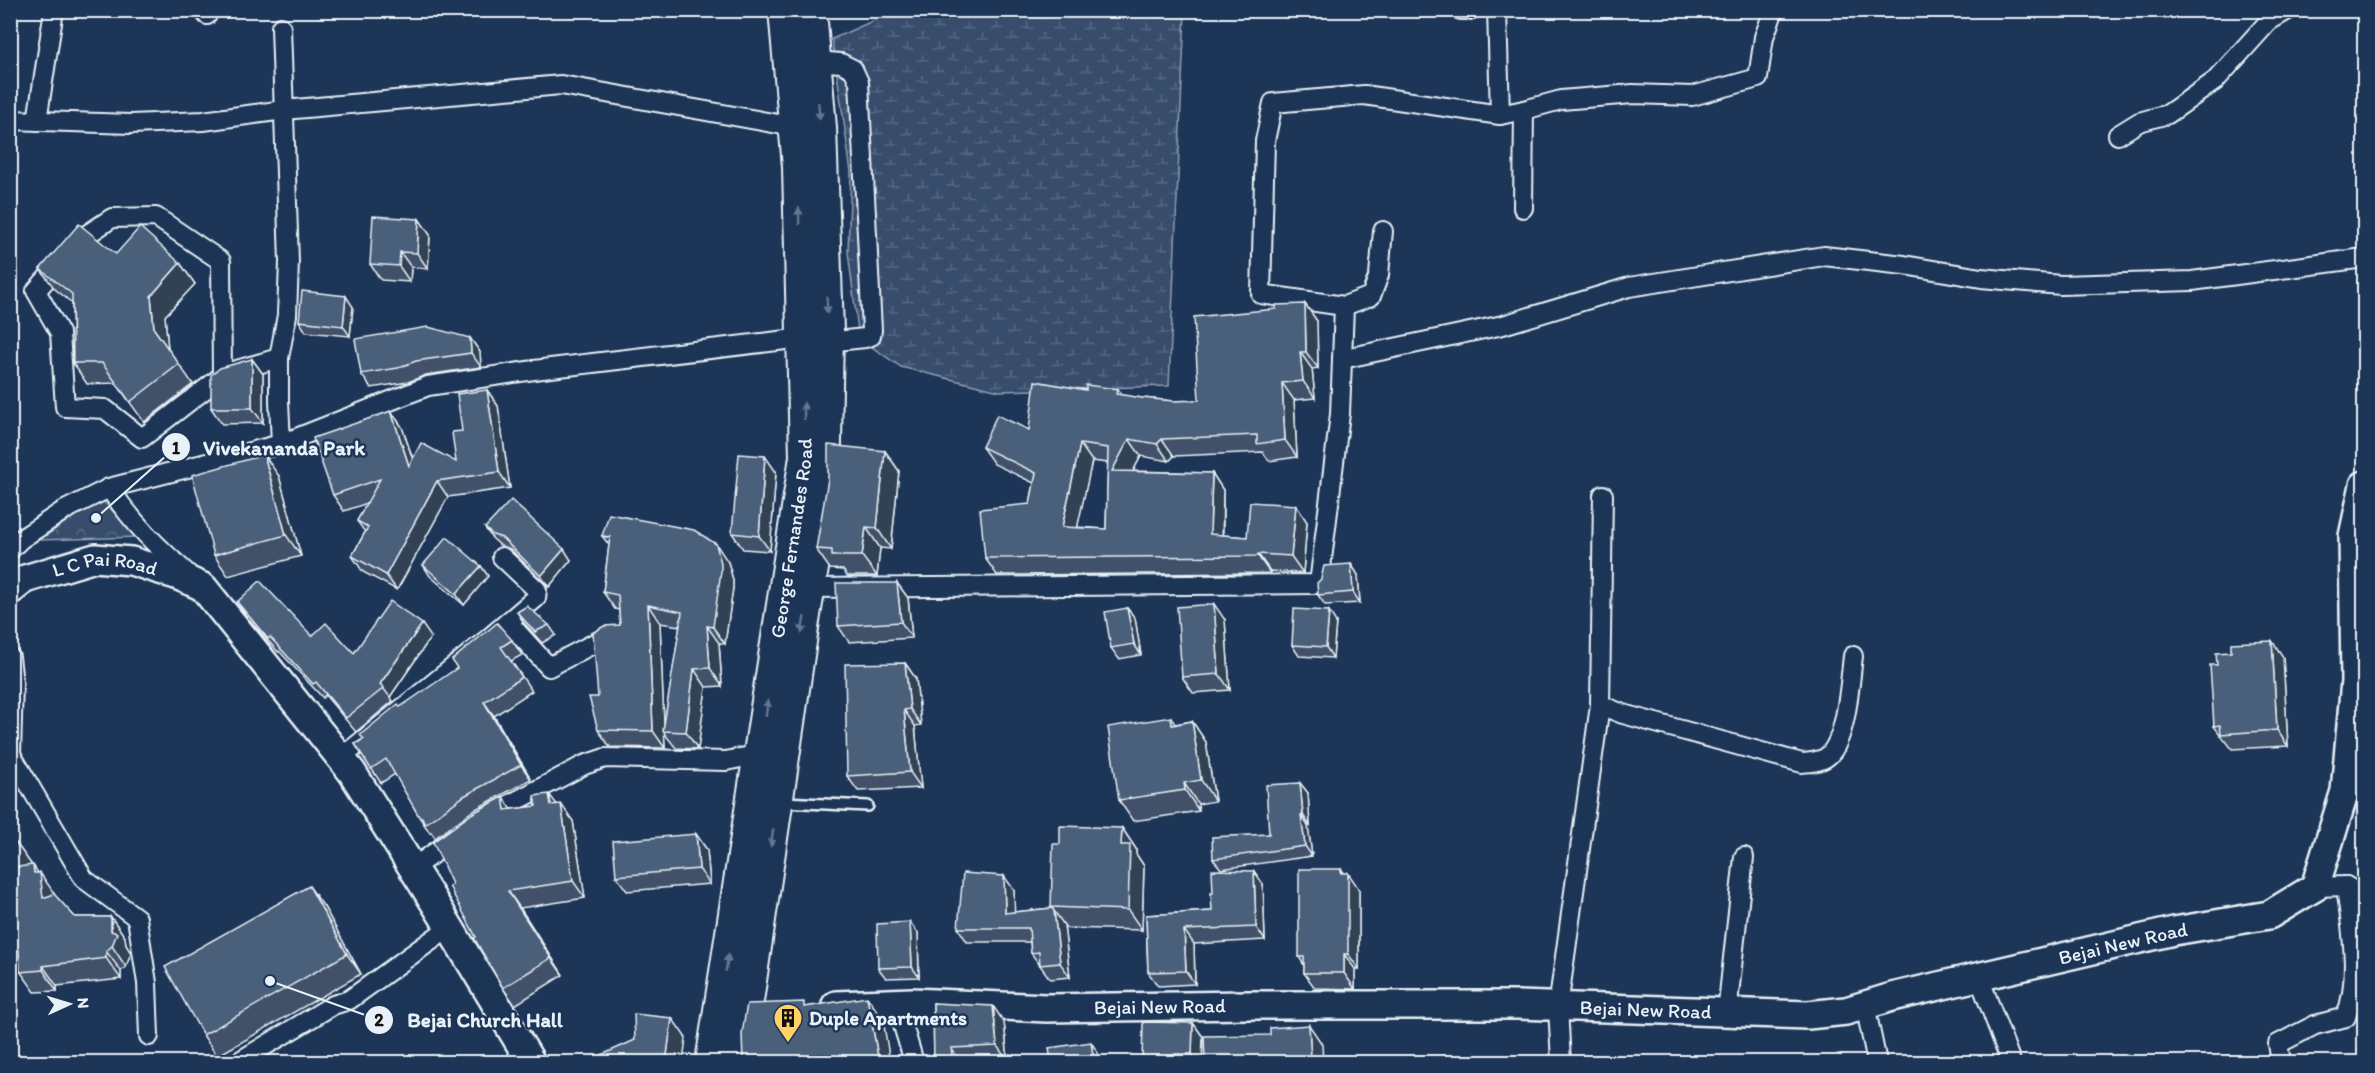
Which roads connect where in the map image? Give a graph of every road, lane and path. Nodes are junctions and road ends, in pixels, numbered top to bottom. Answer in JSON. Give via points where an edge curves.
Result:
{"nodes":[{"id":1,"x":54,"y":10,"type":"edge"},
{"id":2,"x":784,"y":10,"type":"edge"},
{"id":3,"x":811,"y":10,"type":"edge"},
{"id":4,"x":1461,"y":10,"type":"edge"},
{"id":5,"x":1470,"y":10,"type":"edge"},
{"id":6,"x":1497,"y":10,"type":"edge"},
{"id":7,"x":1774,"y":10,"type":"edge"},
{"id":8,"x":2288,"y":10,"type":"edge"},
{"id":9,"x":281,"y":27,"type":"dead end"},
{"id":10,"x":815,"y":61,"type":"junction"},
{"id":11,"x":284,"y":110,"type":"junction"},
{"id":12,"x":1524,"y":110,"type":"junction"},
{"id":13,"x":1500,"y":115,"type":"junction"},
{"id":14,"x":10,"y":120,"type":"edge"},
{"id":15,"x":37,"y":121,"type":"junction"},
{"id":16,"x":795,"y":127,"type":"junction"},
{"id":17,"x":2118,"y":135,"type":"dead end"},
{"id":18,"x":1523,"y":208,"type":"dead end"},
{"id":19,"x":1383,"y":231,"type":"dead end"},
{"id":20,"x":2364,"y":258,"type":"edge"},
{"id":21,"x":1344,"y":306,"type":"junction"},
{"id":22,"x":815,"y":340,"type":"junction"},
{"id":23,"x":279,"y":358,"type":"junction"},
{"id":24,"x":1342,"y":359,"type":"junction"},
{"id":25,"x":222,"y":376,"type":"junction"},
{"id":26,"x":281,"y":444,"type":"junction"},
{"id":27,"x":2364,"y":485,"type":"edge"},
{"id":28,"x":109,"y":488,"type":"junction"},
{"id":29,"x":1604,"y":495,"type":"dead end"},
{"id":30,"x":10,"y":550,"type":"edge"},
{"id":31,"x":502,"y":557,"type":"dead end"},
{"id":32,"x":202,"y":587,"type":"junction"},
{"id":33,"x":810,"y":588,"type":"junction"},
{"id":34,"x":10,"y":591,"type":"edge"},
{"id":35,"x":508,"y":622,"type":"junction"},
{"id":36,"x":608,"y":636,"type":"edge"},
{"id":37,"x":1853,"y":656,"type":"dead end"},
{"id":38,"x":10,"y":657,"type":"edge"},
{"id":39,"x":1600,"y":705,"type":"junction"},
{"id":40,"x":760,"y":754,"type":"junction"},
{"id":41,"x":341,"y":758,"type":"junction"},
{"id":42,"x":777,"y":802,"type":"junction"},
{"id":43,"x":868,"y":806,"type":"dead end"},
{"id":44,"x":1744,"y":857,"type":"dead end"},
{"id":45,"x":413,"y":868,"type":"junction"},
{"id":46,"x":2315,"y":886,"type":"junction"},
{"id":47,"x":2346,"y":886,"type":"junction"},
{"id":48,"x":2364,"y":897,"type":"edge"},
{"id":49,"x":450,"y":927,"type":"junction"},
{"id":50,"x":1979,"y":977,"type":"junction"},
{"id":51,"x":896,"y":1002,"type":"junction"},
{"id":52,"x":1865,"y":1005,"type":"junction"},
{"id":53,"x":816,"y":1006,"type":"edge"},
{"id":54,"x":1558,"y":1007,"type":"junction"},
{"id":55,"x":746,"y":1009,"type":"junction"},
{"id":56,"x":1727,"y":1013,"type":"junction"},
{"id":57,"x":149,"y":1036,"type":"dead end"},
{"id":58,"x":238,"y":1062,"type":"edge"},
{"id":59,"x":531,"y":1062,"type":"edge"},
{"id":60,"x":711,"y":1062,"type":"edge"},
{"id":61,"x":739,"y":1062,"type":"edge"},
{"id":62,"x":914,"y":1062,"type":"edge"},
{"id":63,"x":1561,"y":1062,"type":"edge"},
{"id":64,"x":1877,"y":1062,"type":"edge"},
{"id":65,"x":2011,"y":1062,"type":"edge"},
{"id":66,"x":2281,"y":1062,"type":"edge"}],
"edges":[{"from":1,"to":15,"type":"street"},
{"from":2,"to":16,"type":"main road","name":"George Fernandes Road"},
{"from":3,"to":10,"type":"main road","name":"George Fernandes Road"},
{"from":4,"to":5,"type":"street"},
{"from":6,"to":13,"type":"street"},
{"from":7,"to":12,"type":"street","via":[[1764,37],[1758,78],[1692,96],[1633,94],[1572,99]]},
{"from":8,"to":17,"type":"street","via":[[2270,21],[2215,81],[2168,114],[2139,122]]},
{"from":9,"to":11,"type":"street"},
{"from":10,"to":22,"type":"main road","name":"George Fernandes Road","one_way":true,"via":[[821,128]]},
{"from":10,"to":22,"type":"street","via":[[841,63],[853,69],[859,82],[872,330],[871,336],[865,338]]},
{"from":11,"to":15,"type":"street","via":[[203,121]]},
{"from":11,"to":16,"type":"street","via":[[561,85]]},
{"from":11,"to":23,"type":"street","via":[[289,262],[287,315]]},
{"from":12,"to":13,"type":"street"},
{"from":12,"to":18,"type":"street"},
{"from":13,"to":21,"type":"street","via":[[1364,95],[1273,103],[1265,141],[1261,294]]},
{"from":14,"to":15,"type":"street"},
{"from":22,"to":16,"type":"main road","name":"George Fernandes Road","one_way":true},
{"from":19,"to":21,"type":"street","via":[[1379,275],[1371,296]]},
{"from":20,"to":24,"type":"street","via":[[2192,281],[2061,285],[1824,256],[1629,287],[1503,325]]},
{"from":21,"to":24,"type":"street"},
{"from":22,"to":26,"type":"street","via":[[534,370],[428,386]]},
{"from":22,"to":33,"type":"main road","name":"George Fernandes Road","via":[[825,497]]},
{"from":40,"to":22,"type":"main road","name":"George Fernandes Road","one_way":true,"via":[[804,457]]},
{"from":23,"to":25,"type":"street"},
{"from":23,"to":26,"type":"street"},
{"from":24,"to":33,"type":"street","via":[[1340,414],[1319,584]]},
{"from":25,"to":25,"type":"street","via":[[142,438],[105,409],[65,407],[60,333],[36,291],[82,238],[112,218],[156,217],[221,261]]},
{"from":26,"to":28,"type":"street"},
{"from":27,"to":46,"type":"street","via":[[2353,536],[2355,681],[2345,791]]},
{"from":28,"to":30,"type":"street","via":[[63,511]]},
{"from":28,"to":32,"type":"street","via":[[152,543]]},
{"from":29,"to":39,"type":"street"},
{"from":31,"to":35,"type":"street","via":[[538,593]]},
{"from":32,"to":34,"type":"street","name":"L C Pai Road","via":[[131,561],[95,558],[25,579]]},
{"from":32,"to":41,"type":"street"},
{"from":33,"to":42,"type":"main road","name":"George Fernandes Road","one_way":true},
{"from":35,"to":36,"type":"street","via":[[549,667]]},
{"from":35,"to":41,"type":"street"},
{"from":37,"to":39,"type":"street","via":[[1841,734],[1829,755],[1816,762],[1803,763]]},
{"from":38,"to":57,"type":"street","via":[[11,754],[84,879],[137,918],[147,983]]},
{"from":39,"to":54,"type":"street"},
{"from":40,"to":45,"type":"street","via":[[726,761],[605,758],[479,820]]},
{"from":55,"to":40,"type":"main road","name":"George Fernandes Road","one_way":true},
{"from":41,"to":45,"type":"street"},
{"from":42,"to":43,"type":"lane"},
{"from":42,"to":55,"type":"main road","name":"George Fernandes Road","one_way":true},
{"from":44,"to":56,"type":"street"},
{"from":45,"to":49,"type":"street"},
{"from":46,"to":47,"type":"street"},
{"from":46,"to":50,"type":"street","name":"Bejai New Road","via":[[2269,915],[2174,931]]},
{"from":47,"to":48,"type":"street"},
{"from":47,"to":66,"type":"street","via":[[2354,955],[2352,999],[2346,1017],[2315,1025],[2278,1044]]},
{"from":49,"to":58,"type":"street","via":[[349,1000],[333,1005]]},
{"from":49,"to":59,"type":"street"},
{"from":50,"to":52,"type":"street","name":"Bejai New Road"},
{"from":50,"to":65,"type":"street"},
{"from":51,"to":53,"type":"street","name":"Bejai New Road"},
{"from":51,"to":54,"type":"street","name":"Bejai New Road","via":[[1046,1008]]},
{"from":51,"to":62,"type":"street"},
{"from":52,"to":56,"type":"street","name":"Bejai New Road","via":[[1808,1015]]},
{"from":52,"to":64,"type":"street"},
{"from":54,"to":56,"type":"street","name":"Bejai New Road"},
{"from":54,"to":63,"type":"street"},
{"from":55,"to":60,"type":"main road","name":"George Fernandes Road"},
{"from":55,"to":61,"type":"main road","name":"George Fernandes Road"}]}
